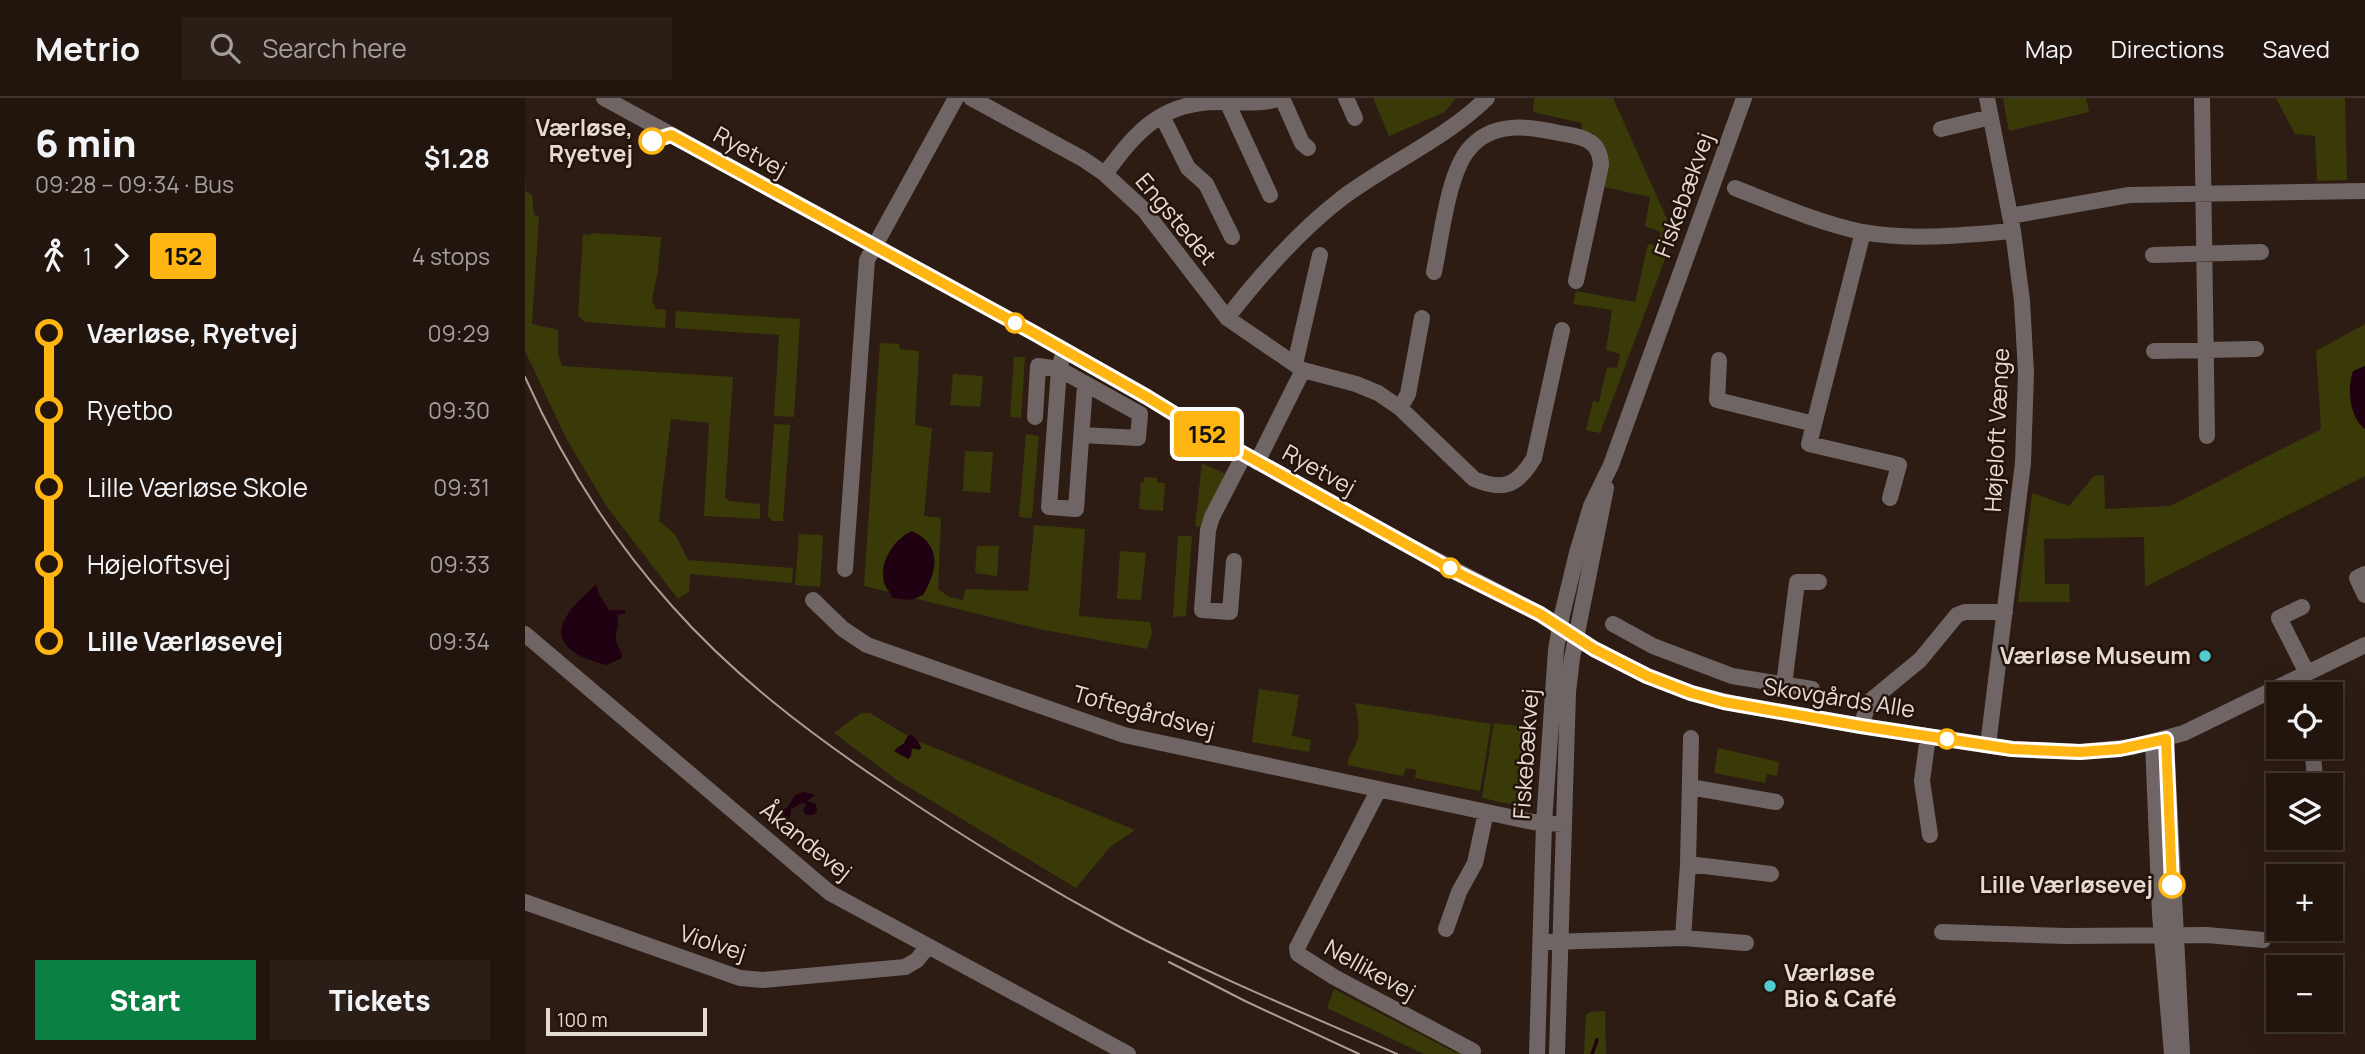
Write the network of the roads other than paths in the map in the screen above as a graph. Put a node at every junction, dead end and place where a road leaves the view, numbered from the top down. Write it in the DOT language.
graph roads {
  1 [pos="604,98"];
  2 [pos="956,98"];
  3 [pos="971,98"];
  4 [pos="1282,98"];
  5 [pos="1346,98"];
  6 [pos="1487,98"];
  7 [pos="1744,98"];
  8 [pos="1987,98"];
  9 [pos="2202,98"];
  10 [pos="1227,102"];
  11 [pos="1472,113"];
  12 [pos="1162,116"];
  13 [pos="1991,117"];
  14 [pos="1355,118"];
  15 [pos="1941,129"];
  16 [pos="1486,135"];
  17 [pos="1308,148"];
  18 [pos="1105,174"];
  19 [pos="1735,188"];
  20 [pos="2365,191"];
  21 [pos="1270,195"];
  22 [pos="2203,195"];
  23 [pos="2012,224"];
  24 [pos="1863,232"];
  25 [pos="1232,237"];
  26 [pos="874,246"];
  27 [pos="2261,252"];
  28 [pos="2205,253"];
  29 [pos="1320,254"];
  30 [pos="2153,255"];
  31 [pos="1434,272"];
  32 [pos="1576,281"];
  33 [pos="1227,317"];
  34 [pos="1422,318"];
  35 [pos="1562,330"];
  36 [pos="2256,349"];
  37 [pos="2206,350"];
  38 [pos="1064,351"];
  39 [pos="2154,351"];
  40 [pos="1719,360"];
  41 [pos="1299,367"];
  42 [pos="1059,369"];
  43 [pos="1085,384"];
  44 [pos="1400,408"];
  45 [pos="1035,417"];
  46 [pos="1814,424"];
  47 [pos="1082,435"];
  48 [pos="2207,436"];
  49 [pos="1251,458"];
  50 [pos="1611,465"];
  51 [pos="1890,498"];
  52 [pos="1234,561"];
  53 [pos="845,569"];
  54 [pos="2365,574"];
  55 [pos="1819,582"];
  56 [pos="2365,595"];
  57 [pos="813,600"];
  58 [pos="2302,607"];
  59 [pos="2005,612"];
  60 [pos="1613,624"];
  61 [pos="1559,627"];
  62 [pos="525,634"];
  63 [pos="1576,639"];
  64 [pos="2365,645"];
  65 [pos="2307,674"];
  66 [pos="1732,676"];
  67 [pos="2298,682"];
  68 [pos="1784,685"];
  69 [pos="1812,690"];
  70 [pos="2266,699"];
  71 [pos="1724,702"];
  72 [pos="1861,726"];
  73 [pos="1928,736"];
  74 [pos="1691,738"];
  75 [pos="2159,741"];
  76 [pos="1988,745"];
  77 [pos="1690,787"];
  78 [pos="1379,789"];
  79 [pos="1776,802"];
  80 [pos="1486,812"];
  81 [pos="1544,823"];
  82 [pos="1564,824"];
  83 [pos="1930,835"];
  84 [pos="1688,864"];
  85 [pos="1771,874"];
  86 [pos="2158,876"];
  87 [pos="525,902"];
  88 [pos="1446,929"];
  89 [pos="1942,932"];
  90 [pos="2176,936"];
  91 [pos="2144,937"];
  92 [pos="1683,938"];
  93 [pos="2263,940"];
  94 [pos="1540,942"];
  95 [pos="1560,942"];
  96 [pos="1746,943"];
  97 [pos="928,946"];
  98 [pos="1473,1051"];
  99 [pos="1128,1054"];
  100 [pos="1537,1054"];
  101 [pos="1557,1054"];
  102 [pos="2172,1054"];
  103 [pos="2182,1054"];
  1 -- 26 [label="street, Ryetvej"];
  2 -- 26 [label="street"];
  3 -- 18 [label="street, Engstedet"];
  4 -- 10 [label="street"];
  4 -- 17 [label="street"];
  5 -- 14 [label="street"];
  6 -- 11 [label="street"];
  7 -- 50 [label="street, Fiskebækvej"];
  8 -- 13 [label="street, Højeloft Vænge"];
  9 -- 22 [label="street"];
  10 -- 12 [label="street"];
  10 -- 21 [label="street"];
  11 -- 16 [label="street"];
  11 -- 33 [label="street"];
  12 -- 18 [label="street"];
  12 -- 25 [label="street"];
  13 -- 15 [label="street"];
  13 -- 23 [label="street, Højeloft Vænge"];
  16 -- 31 [label="street"];
  16 -- 32 [label="street"];
  18 -- 33 [label="street, Engstedet"];
  19 -- 24 [label="street"];
  20 -- 22 [label="street"];
  22 -- 23 [label="street"];
  22 -- 28 [label="street"];
  23 -- 24 [label="street"];
  23 -- 59 [label="street, Højeloft Vænge"];
  24 -- 46 [label="street"];
  26 -- 38 [label="street, Ryetvej"];
  26 -- 53 [label="street"];
  27 -- 28 [label="street"];
  28 -- 30 [label="street"];
  28 -- 37 [label="street"];
  29 -- 41 [label="street"];
  33 -- 41 [label="street, Engstedet"];
  34 -- 44 [label="street"];
  35 -- 44 [label="street, Engstedet"];
  36 -- 37 [label="street"];
  37 -- 39 [label="street"];
  37 -- 48 [label="street"];
  38 -- 42 [label="street"];
  38 -- 49 [label="street, Ryetvej"];
  40 -- 46 [label="street"];
  41 -- 44 [label="street, Engstedet"];
  41 -- 49 [label="street"];
  42 -- 43 [label="street"];
  42 -- 45 [label="street"];
  42 -- 47 [label="street"];
  43 -- 47 [label="street"];
  43 -- 47 [label="street"];
  46 -- 51 [label="street"];
  49 -- 52 [label="street"];
  49 -- 61 [label="street, Ryetvej"];
  50 -- 61 [label="street, Fiskebækvej"];
  50 -- 63 [label="street, Fiskebækvej"];
  54 -- 56 [label="street"];
  55 -- 68 [label="street, Skovgårds Alle"];
  57 -- 78 [label="street, Toftegårdsvej"];
  58 -- 65 [label="street"];
  59 -- 72 [label="street"];
  59 -- 76 [label="street, Højeloft Vænge"];
  60 -- 66 [label="street, Skovgårds Alle"];
  61 -- 63 [label="street, Skovgårds Alle"];
  61 -- 81 [label="street, Fiskebækvej"];
  62 -- 97 [label="street, Åkandevej"];
  63 -- 71 [label="street, Skovgårds Alle"];
  63 -- 82 [label="street, Fiskebækvej"];
  64 -- 65 [label="street, Skovgårds Alle"];
  65 -- 67 [label="street, Skovgårds Alle"];
  66 -- 68 [label="street, Skovgårds Alle"];
  66 -- 71 [label="street, Skovgårds Alle"];
  68 -- 69 [label="street, Skovgårds Alle"];
  70 -- 75 [label="street, Skovgårds Alle"];
  71 -- 72 [label="street, Skovgårds Alle"];
  72 -- 73 [label="street, Skovgårds Alle"];
  73 -- 76 [label="street, Skovgårds Alle"];
  73 -- 83 [label="street"];
  74 -- 77 [label="street"];
  75 -- 76 [label="street, Skovgårds Alle"];
  75 -- 86 [label="street"];
  75 -- 90 [label="street"];
  77 -- 79 [label="street"];
  77 -- 84 [label="street"];
  78 -- 80 [label="street, Toftegårdsvej"];
  78 -- 98 [label="street, Nellikevej"];
  80 -- 81 [label="street, Toftegårdsvej"];
  80 -- 88 [label="street"];
  81 -- 82 [label="street, Toftegårdsvej"];
  81 -- 94 [label="street, Fiskebækvej"];
  82 -- 95 [label="street, Fiskebækvej"];
  84 -- 85 [label="street"];
  84 -- 92 [label="street"];
  86 -- 90 [label="street"];
  86 -- 91 [label="street"];
  87 -- 97 [label="street, Violvej"];
  89 -- 91 [label="street"];
  90 -- 91 [label="street"];
  90 -- 93 [label="street"];
  90 -- 102 [label="street"];
  90 -- 103 [label="street"];
  92 -- 95 [label="street"];
  92 -- 96 [label="street"];
  94 -- 95 [label="street"];
  94 -- 100 [label="street, Fiskebækvej"];
  95 -- 101 [label="street, Fiskebækvej"];
  97 -- 99 [label="street, Åkandevej"];
}
